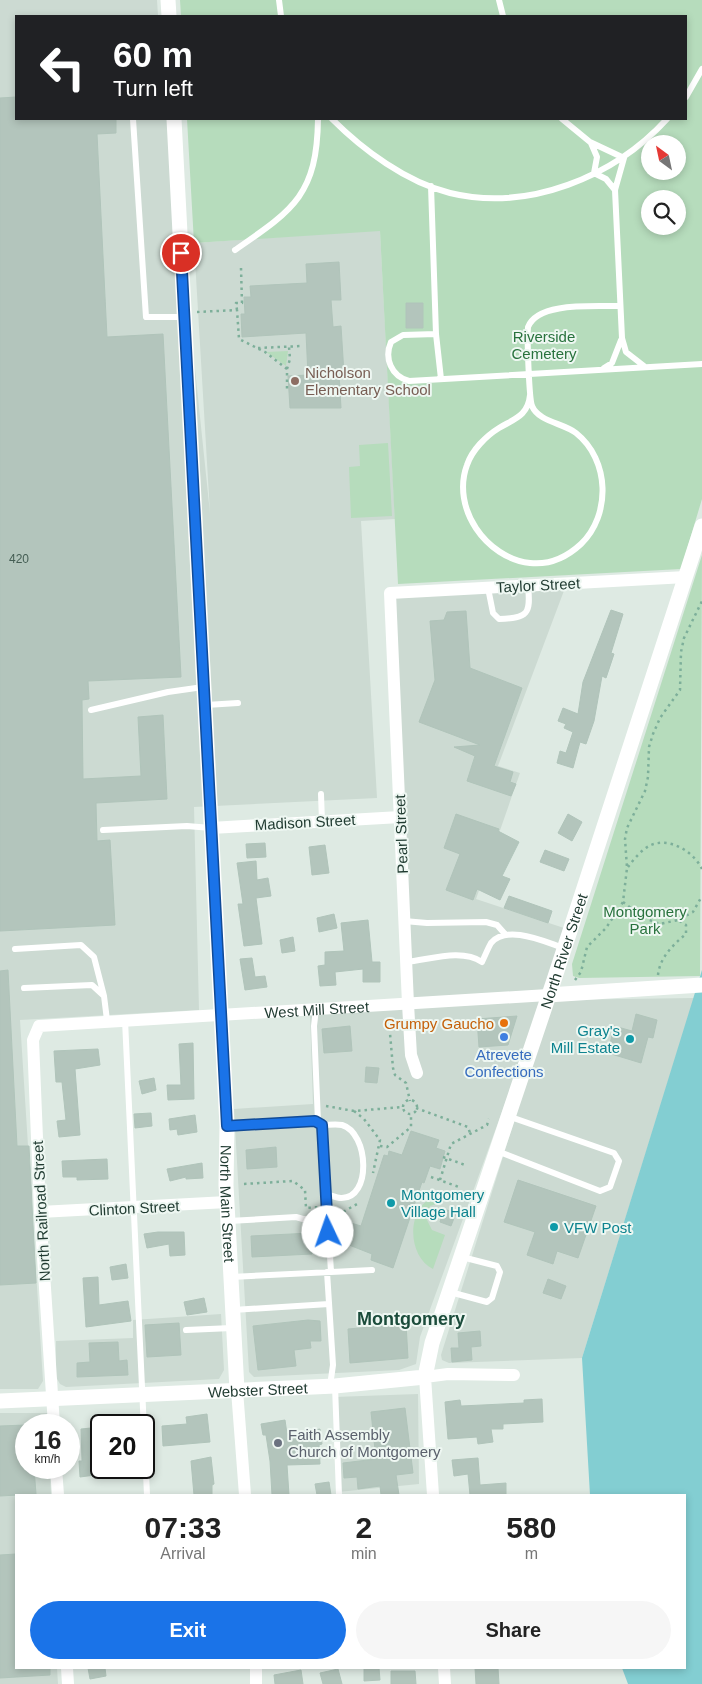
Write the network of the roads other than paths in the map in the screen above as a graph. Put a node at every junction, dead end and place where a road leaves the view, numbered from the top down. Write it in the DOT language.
graph roads {
  1 [pos="168,0"];
  2 [pos="279,0"];
  3 [pos="499,0"];
  4 [pos="169,15"];
  5 [pos="281,15"];
  6 [pos="502,15"];
  7 [pos="702,70"];
  8 [pos="687,95"];
  9 [pos="133,120"];
  10 [pos="174,120"];
  11 [pos="318,120"];
  12 [pos="333,120"];
  13 [pos="563,120"];
  14 [pos="665,120"];
  15 [pos="590,142"];
  16 [pos="624,158"];
  17 [pos="594,173"];
  18 [pos="431,186"];
  19 [pos="615,190"];
  20 [pos="235,250"];
  21 [pos="620,306"];
  22 [pos="190,314"];
  23 [pos="436,334"];
  24 [pos="622,338"];
  25 [pos="702,364"];
  26 [pos="644,366"];
  27 [pos="603,369"];
  28 [pos="530,374"];
  29 [pos="441,379"];
  30 [pos="530,395"];
  31 [pos="702,526"];
  32 [pos="686,578"];
  33 [pos="528,586"];
  34 [pos="488,588"];
  35 [pos="390,593"];
  36 [pos="203,687"];
  37 [pos="238,703"];
  38 [pos="204,705"];
  39 [pos="91,710"];
  40 [pos="321,794"];
  41 [pos="400,817"];
  42 [pos="322,822"];
  43 [pos="211,828"];
  44 [pos="103,830"];
  45 [pos="404,921"];
  46 [pos="506,934"];
  47 [pos="564,948"];
  48 [pos="15,949"];
  49 [pos="406,962"];
  50 [pos="702,985"];
  51 [pos="24,988"];
  52 [pos="548,995"];
  53 [pos="104,996"];
  54 [pos="408,1004"];
  55 [pos="316,1009"];
  56 [pos="221,1014"];
  57 [pos="125,1019"];
  58 [pos="107,1020"];
  59 [pos="39,1026"];
  60 [pos="417,1073"];
  61 [pos="508,1116"];
  62 [pos="320,1124"];
  63 [pos="227,1126"];
  64 [pos="497,1151"];
  65 [pos="326,1194"];
  66 [pos="228,1202"];
  67 [pos="135,1208"];
  68 [pos="40,1212"];
  69 [pos="328,1218"];
  70 [pos="228,1222"];
  71 [pos="462,1257"];
  72 [pos="372,1270"];
  73 [pos="329,1272"];
  74 [pos="231,1277"];
  75 [pos="450,1292"];
  76 [pos="329,1304"];
  77 [pos="233,1310"];
  78 [pos="234,1327"];
  79 [pos="186,1330"];
  80 [pos="514,1375"];
  81 [pos="425,1377"];
  82 [pos="332,1386"];
  83 [pos="237,1390"];
  84 [pos="144,1394"];
  85 [pos="52,1398"];
  86 [pos="0,1401"];
  87 [pos="53,1414"];
  88 [pos="57,1479"];
  89 [pos="58,1494"];
  90 [pos="147,1494"];
  91 [pos="244,1494"];
  92 [pos="339,1494"];
  93 [pos="432,1494"];
  94 [pos="67,1669"];
  95 [pos="256,1669"];
  96 [pos="444,1669"];
  97 [pos="68,1684"];
  98 [pos="256,1684"];
  99 [pos="445,1684"];
  1 -- 4 [label="street"];
  2 -- 5 [label="lane"];
  3 -- 6 [label="lane"];
  7 -- 8 [label="lane"];
  9 -- 22 [label="lane"];
  10 -- 22 [label="street, North Main Street"];
  11 -- 20 [label="lane"];
  12 -- 18 [label="lane"];
  13 -- 15 [label="lane"];
  14 -- 16 [label="lane"];
  15 -- 16 [label="lane"];
  15 -- 17 [label="lane"];
  16 -- 17 [label="lane"];
  16 -- 19 [label="lane"];
  17 -- 18 [label="lane"];
  17 -- 19 [label="lane"];
  18 -- 23 [label="lane"];
  19 -- 21 [label="lane"];
  21 -- 24 [label="lane"];
  21 -- 28 [label="lane"];
  22 -- 36 [label="street, North Main Street"];
  23 -- 29 [label="lane"];
  23 -- 29 [label="lane"];
  24 -- 26 [label="lane"];
  24 -- 27 [label="lane"];
  25 -- 26 [label="lane"];
  26 -- 27 [label="lane"];
  27 -- 28 [label="lane"];
  28 -- 29 [label="lane"];
  28 -- 30 [label="lane"];
  30 -- 30 [label="lane"];
  31 -- 32 [label="street, North River Street"];
  32 -- 33 [label="street, Taylor Street"];
  32 -- 47 [label="street, North River Street"];
  33 -- 34 [label="street, Taylor Street"];
  33 -- 34 [label="lane"];
  34 -- 35 [label="street, Taylor Street"];
  35 -- 41 [label="street, Pearl Street"];
  36 -- 38 [label="street, North Main Street"];
  36 -- 39 [label="lane"];
  37 -- 38 [label="lane"];
  38 -- 43 [label="street, North Main Street"];
  40 -- 42 [label="lane"];
  41 -- 42 [label="street, Madison Street"];
  41 -- 45 [label="street, Pearl Street"];
  42 -- 43 [label="street, Madison Street"];
  43 -- 44 [label="lane"];
  43 -- 56 [label="street, North Main Street"];
  45 -- 46 [label="lane"];
  45 -- 49 [label="street, Pearl Street"];
  46 -- 47 [label="lane"];
  46 -- 49 [label="lane"];
  47 -- 52 [label="street, North River Street"];
  48 -- 53 [label="lane"];
  49 -- 54 [label="street, Pearl Street"];
  50 -- 52 [label="street, West Mill Street"];
  51 -- 53 [label="lane"];
  52 -- 54 [label="street, West Mill Street"];
  52 -- 61 [label="street, North River Street"];
  53 -- 58 [label="lane"];
  54 -- 55 [label="street, West Mill Street"];
  54 -- 60 [label="street, Pearl Street"];
  55 -- 56 [label="street, West Mill Street"];
  55 -- 62 [label="lane"];
  56 -- 57 [label="street, West Mill Street"];
  56 -- 63 [label="street, North Main Street"];
  57 -- 58 [label="street, West Mill Street"];
  57 -- 67 [label="lane"];
  58 -- 59 [label="street, West Mill Street"];
  59 -- 68 [label="street, North Railroad Street"];
  61 -- 64 [label="street, North River Street"];
  61 -- 64 [label="lane"];
  62 -- 63 [label="lane"];
  62 -- 65 [label="lane"];
  62 -- 65 [label="lane"];
  63 -- 66 [label="street, North Main Street"];
  64 -- 71 [label="street, North River Street"];
  65 -- 69 [label="lane"];
  66 -- 67 [label="street, Clinton Street"];
  66 -- 70 [label="street, North Main Street"];
  67 -- 68 [label="street, Clinton Street"];
  67 -- 84 [label="lane"];
  68 -- 85 [label="street, North Railroad Street"];
  69 -- 70 [label="lane"];
  69 -- 73 [label="lane"];
  70 -- 74 [label="street, North Main Street"];
  71 -- 75 [label="street, North River Street"];
  71 -- 75 [label="lane"];
  72 -- 73 [label="lane"];
  73 -- 74 [label="lane"];
  73 -- 76 [label="lane"];
  74 -- 77 [label="street, North Main Street"];
  75 -- 81 [label="street, North River Street"];
  76 -- 77 [label="lane"];
  76 -- 82 [label="lane"];
  77 -- 78 [label="street, North Main Street"];
  78 -- 79 [label="lane"];
  78 -- 83 [label="street, North Main Street"];
  80 -- 81 [label="street, Webster Street"];
  81 -- 82 [label="street, Webster Street"];
  81 -- 93 [label="street"];
  82 -- 83 [label="street, Webster Street"];
  82 -- 92 [label="lane"];
  83 -- 84 [label="street, Webster Street"];
  83 -- 91 [label="street"];
  84 -- 85 [label="street, Webster Street"];
  84 -- 90 [label="lane"];
  85 -- 86 [label="street, Webster Street"];
  85 -- 87 [label="street, North Railroad Street"];
  88 -- 89 [label="street"];
  94 -- 97 [label="street"];
  95 -- 98 [label="street"];
  96 -- 99 [label="street"];
}
